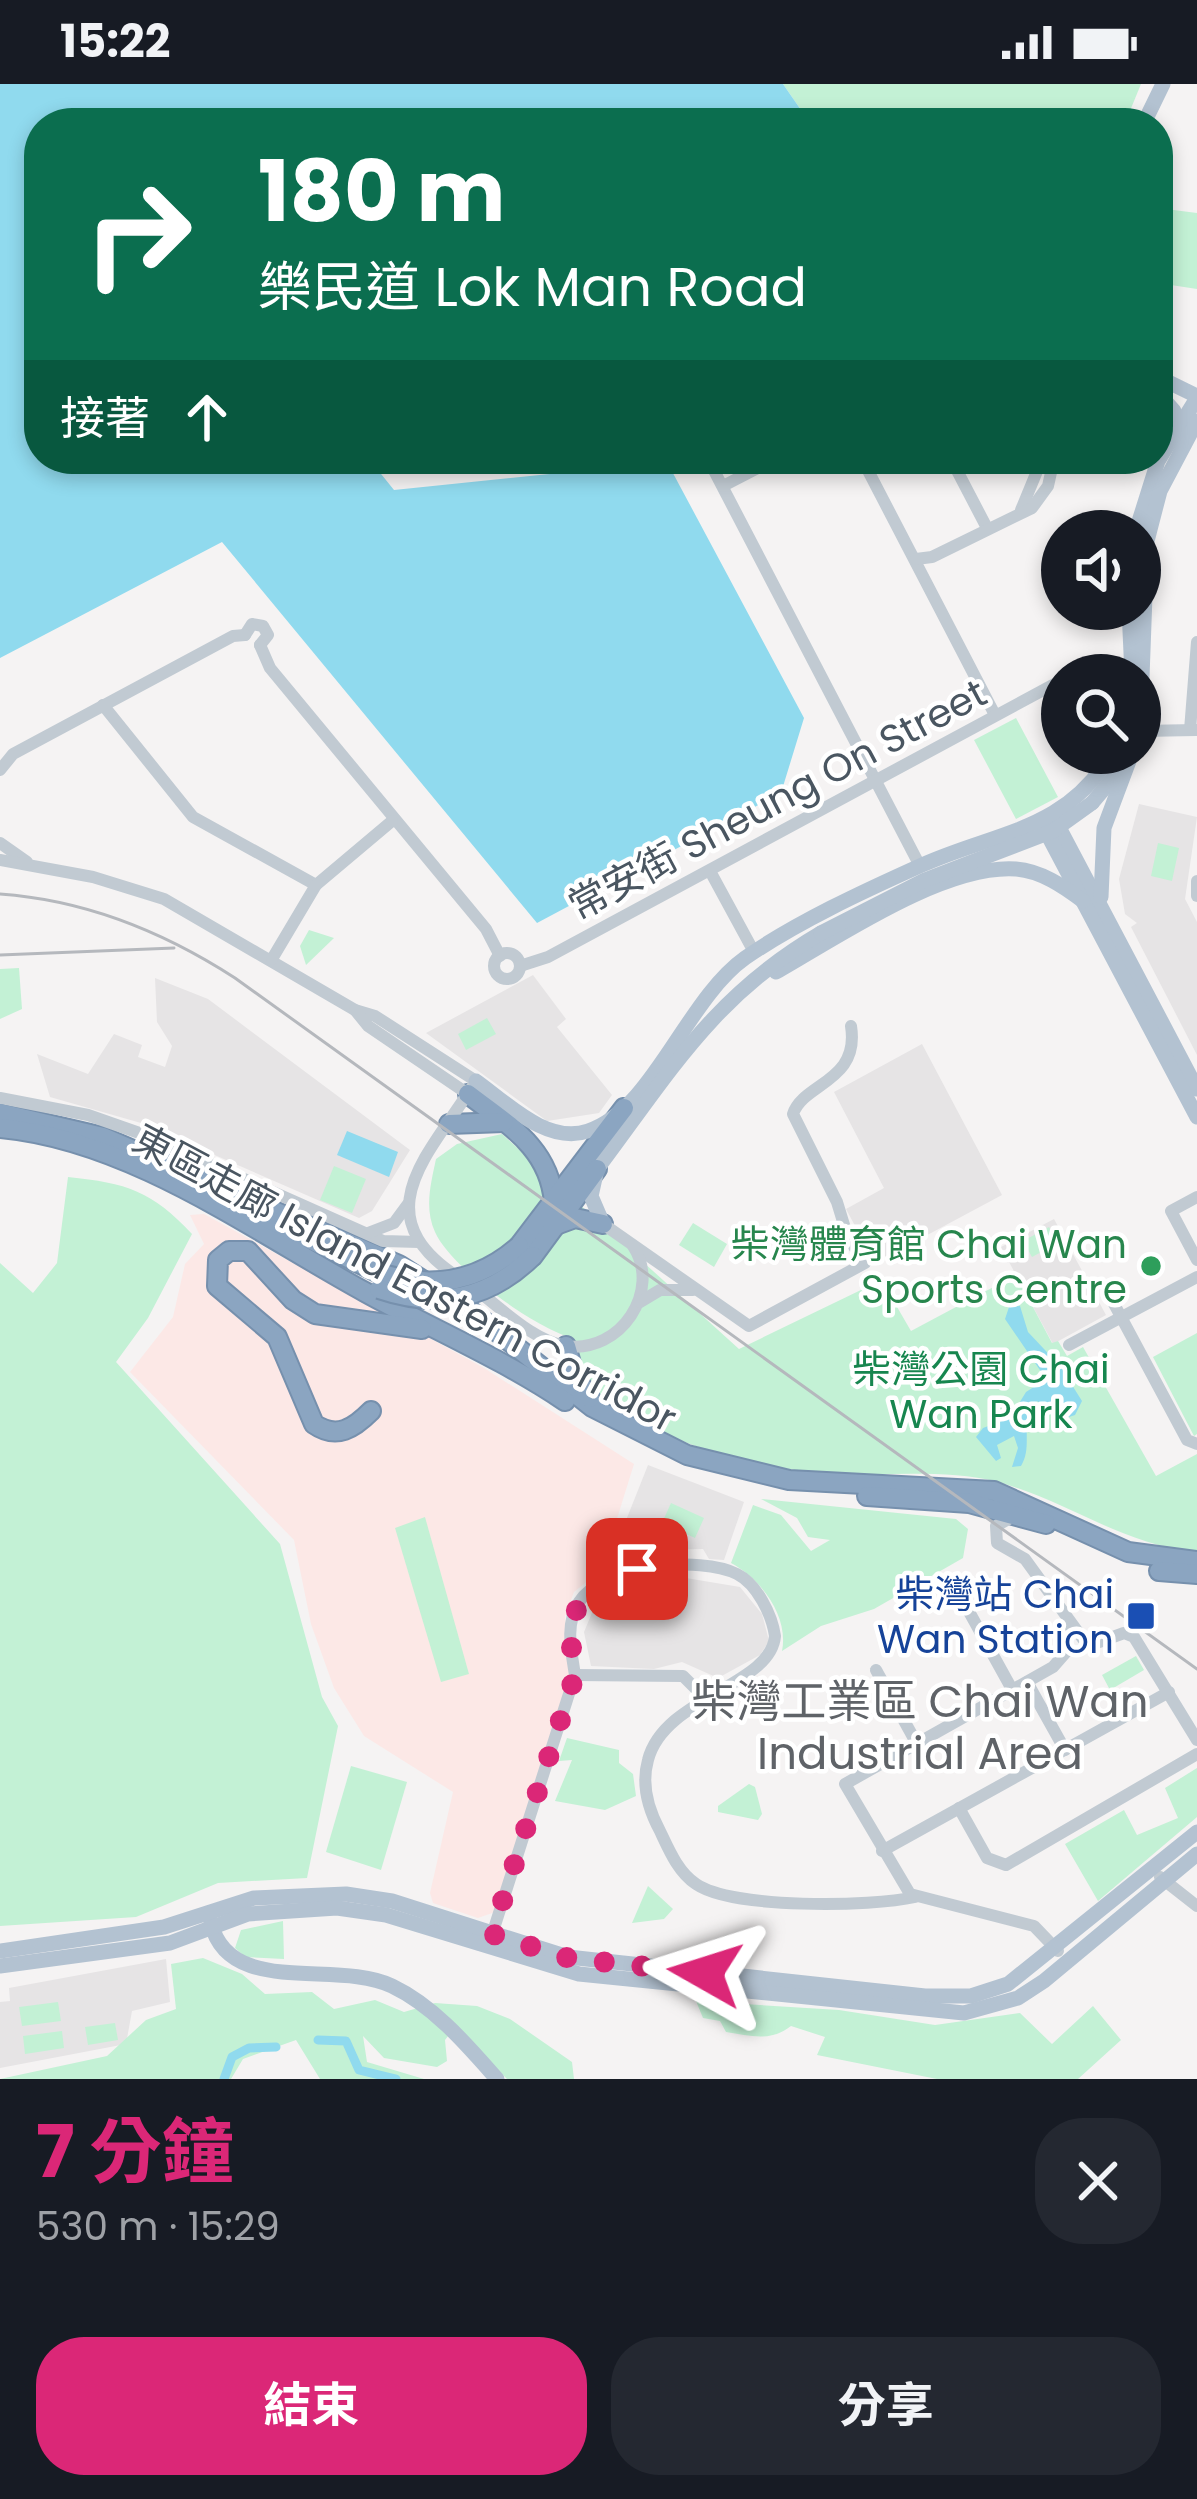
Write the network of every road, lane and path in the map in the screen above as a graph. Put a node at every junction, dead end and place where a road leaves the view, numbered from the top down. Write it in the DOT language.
graph roads {
  1 [pos="1196,406"];
  2 [pos="1173,433"];
  3 [pos="1173,460"];
  4 [pos="716,474"];
  5 [pos="746,474"];
  6 [pos="870,474"];
  7 [pos="959,474"];
  8 [pos="1036,474"];
  9 [pos="1050,474"];
  10 [pos="1152,474"];
  11 [pos="1167,474"];
  12 [pos="723,486"];
  13 [pos="1021,510"];
  14 [pos="1142,510"];
  15 [pos="988,528"];
  16 [pos="919,566"];
  17 [pos="1197,642"];
  18 [pos="1137,654"];
  19 [pos="1041,691"];
  20 [pos="103,705"];
  21 [pos="994,715"];
  22 [pos="1194,730"];
  23 [pos="1161,731"];
  24 [pos="0,770"];
  25 [pos="1098,774"];
  26 [pos="1115,774"];
  27 [pos="1124,774"];
  28 [pos="877,782"];
  29 [pos="1047,819"];
  30 [pos="392,821"];
  31 [pos="1004,834"];
  32 [pos="0,843"];
  33 [pos="0,860"];
  34 [pos="33,866"];
  35 [pos="920,866"];
  36 [pos="1012,868"];
  37 [pos="710,871"];
  38 [pos="1197,881"];
  39 [pos="316,885"];
  40 [pos="1197,896"];
  41 [pos="1083,901"];
  42 [pos="1103,912"];
  43 [pos="754,952"];
  44 [pos="500,956"];
  45 [pos="272,959"];
  46 [pos="520,966"];
  47 [pos="734,992"];
  48 [pos="851,1026"];
  49 [pos="472,1088"];
  50 [pos="1197,1089"];
  51 [pos="0,1098"];
  52 [pos="624,1108"];
  53 [pos="0,1113"];
  54 [pos="1197,1118"];
  55 [pos="504,1122"];
  56 [pos="448,1124"];
  57 [pos="0,1128"];
  58 [pos="158,1160"];
  59 [pos="597,1169"];
  60 [pos="1197,1197"];
  61 [pos="554,1202"];
  62 [pos="408,1204"];
  63 [pos="603,1224"];
  64 [pos="556,1226"];
  65 [pos="367,1234"];
  66 [pos="416,1236"];
  67 [pos="279,1243"];
  68 [pos="632,1246"];
  69 [pos="526,1251"];
  70 [pos="852,1255"];
  71 [pos="1197,1260"];
  72 [pos="1197,1277"];
  73 [pos="830,1280"];
  74 [pos="378,1281"];
  75 [pos="1105,1287"];
  76 [pos="699,1291"];
  77 [pos="639,1303"];
  78 [pos="1121,1317"];
  79 [pos="1070,1345"];
  80 [pos="566,1346"];
  81 [pos="490,1355"];
  82 [pos="371,1411"];
  83 [pos="616,1421"];
  84 [pos="1197,1444"];
  85 [pos="1037,1520"];
  86 [pos="1197,1561"];
  87 [pos="1197,1574"];
  88 [pos="967,1608"];
  89 [pos="1068,1622"];
  90 [pos="876,1670"];
  91 [pos="575,1675"];
  92 [pos="1028,1682"];
  93 [pos="1013,1690"];
  94 [pos="1169,1692"];
  95 [pos="705,1698"];
  96 [pos="1197,1740"];
  97 [pos="917,1744"];
  98 [pos="1064,1750"];
  99 [pos="1197,1754"];
  100 [pos="959,1808"];
  101 [pos="1197,1832"];
  102 [pos="882,1851"];
  103 [pos="1197,1854"];
  104 [pos="1159,1876"];
  105 [pos="915,1897"];
  106 [pos="1197,1906"];
  107 [pos="210,1920"];
  108 [pos="490,1941"];
  109 [pos="1056,1949"];
  110 [pos="0,1951"];
  111 [pos="1068,1963"];
  112 [pos="0,1966"];
  113 [pos="497,2079"];
  1 -- 2 [label="main road"];
  1 -- 3 [label="main road"];
  4 -- 12 [label="street"];
  5 -- 12 [label="street"];
  6 -- 16 [label="street"];
  7 -- 15 [label="street"];
  8 -- 13 [label="street"];
  9 -- 13 [label="street"];
  10 -- 14 [label="main road"];
  11 -- 18 [label="main road"];
  12 -- 28 [label="street"];
  13 -- 15 [label="street"];
  15 -- 16 [label="street"];
  16 -- 21 [label="street"];
  17 -- 22 [label="street"];
  19 -- 21 [label="street, 常安街 Sheung On Street"];
  20 -- 24 [label="street"];
  20 -- 30 [label="street"];
  20 -- 39 [label="street"];
  21 -- 28 [label="street, 常安街 Sheung On Street"];
  22 -- 23 [label="street"];
  25 -- 29 [label="main road"];
  26 -- 47 [label="main road, bridge"];
  27 -- 42 [label="main road"];
  28 -- 35 [label="street"];
  28 -- 37 [label="street, 常安街 Sheung On Street"];
  29 -- 31 [label="main road"];
  29 -- 41 [label="main road"];
  29 -- 42 [label="main road"];
  30 -- 39 [label="street"];
  30 -- 44 [label="street"];
  31 -- 35 [label="main road"];
  31 -- 36 [label="main road"];
  32 -- 34 [label="street"];
  33 -- 34 [label="street"];
  34 -- 45 [label="street"];
  35 -- 43 [label="main road"];
  36 -- 41 [label="main road"];
  36 -- 47 [label="main road"];
  37 -- 43 [label="street"];
  37 -- 46 [label="street, 常安街 Sheung On Street"];
  38 -- 40 [label="street"];
  39 -- 45 [label="street"];
  41 -- 54 [label="main road"];
  42 -- 50 [label="main road"];
  43 -- 52 [label="main road"];
  44 -- 46 [label="street"];
  44 -- 46 [label="street"];
  45 -- 49 [label="street"];
  47 -- 59 [label="main road"];
  48 -- 70 [label="street"];
  49 -- 52 [label="main road"];
  49 -- 55 [label="highway"];
  49 -- 56 [label="street"];
  51 -- 65 [label="street"];
  52 -- 61 [label="highway"];
  53 -- 58 [label="highway, 東區走廊 Island Eastern Corridor"];
  55 -- 56 [label="highway"];
  55 -- 61 [label="highway"];
  56 -- 62 [label="street"];
  57 -- 67 [label="highway, 東區走廊 Island Eastern Corridor"];
  58 -- 74 [label="highway"];
  58 -- 83 [label="highway, 東區走廊 Island Eastern Corridor"];
  59 -- 63 [label="main road"];
  59 -- 64 [label="highway"];
  60 -- 71 [label="street"];
  61 -- 69 [label="highway"];
  62 -- 65 [label="street"];
  62 -- 66 [label="street"];
  63 -- 64 [label="highway"];
  63 -- 68 [label="street"];
  64 -- 69 [label="highway"];
  65 -- 66 [label="street"];
  66 -- 80 [label="street"];
  67 -- 74 [label="highway"];
  67 -- 81 [label="highway, 東區走廊 Island Eastern Corridor"];
  68 -- 76 [label="street"];
  68 -- 77 [label="street"];
  69 -- 74 [label="highway, bridge"];
  70 -- 73 [label="street"];
  70 -- 73 [label="street"];
  72 -- 78 [label="street"];
  73 -- 76 [label="street"];
  75 -- 78 [label="street"];
  76 -- 77 [label="street"];
  77 -- 80 [label="street"];
  78 -- 79 [label="street"];
  78 -- 84 [label="street"];
  80 -- 83 [label="highway"];
  81 -- 82 [label="highway"];
  81 -- 85 [label="highway, 東區走廊 Island Eastern Corridor"];
  83 -- 86 [label="highway, 東區走廊 Island Eastern Corridor"];
  85 -- 87 [label="highway, 東區走廊 Island Eastern Corridor"];
  85 -- 89 [label="street"];
  88 -- 93 [label="street"];
  89 -- 92 [label="street"];
  89 -- 94 [label="street"];
  90 -- 97 [label="street"];
  91 -- 95 [label="street"];
  91 -- 95 [label="street"];
  91 -- 108 [label="street"];
  92 -- 93 [label="street"];
  92 -- 98 [label="street"];
  93 -- 97 [label="street"];
  94 -- 96 [label="street"];
  94 -- 98 [label="street"];
  95 -- 105 [label="street"];
  97 -- 102 [label="street"];
  98 -- 100 [label="street"];
  99 -- 100 [label="street"];
  100 -- 102 [label="street"];
  101 -- 104 [label="main road"];
  102 -- 105 [label="street"];
  103 -- 104 [label="main road"];
  104 -- 106 [label="street"];
  104 -- 109 [label="main road"];
  104 -- 111 [label="main road"];
  105 -- 109 [label="street"];
  107 -- 108 [label="main road"];
  107 -- 110 [label="main road"];
  107 -- 112 [label="main road"];
  107 -- 113 [label="main road"];
  108 -- 109 [label="main road"];
  108 -- 111 [label="main road"];
  109 -- 111 [label="street"];
}
